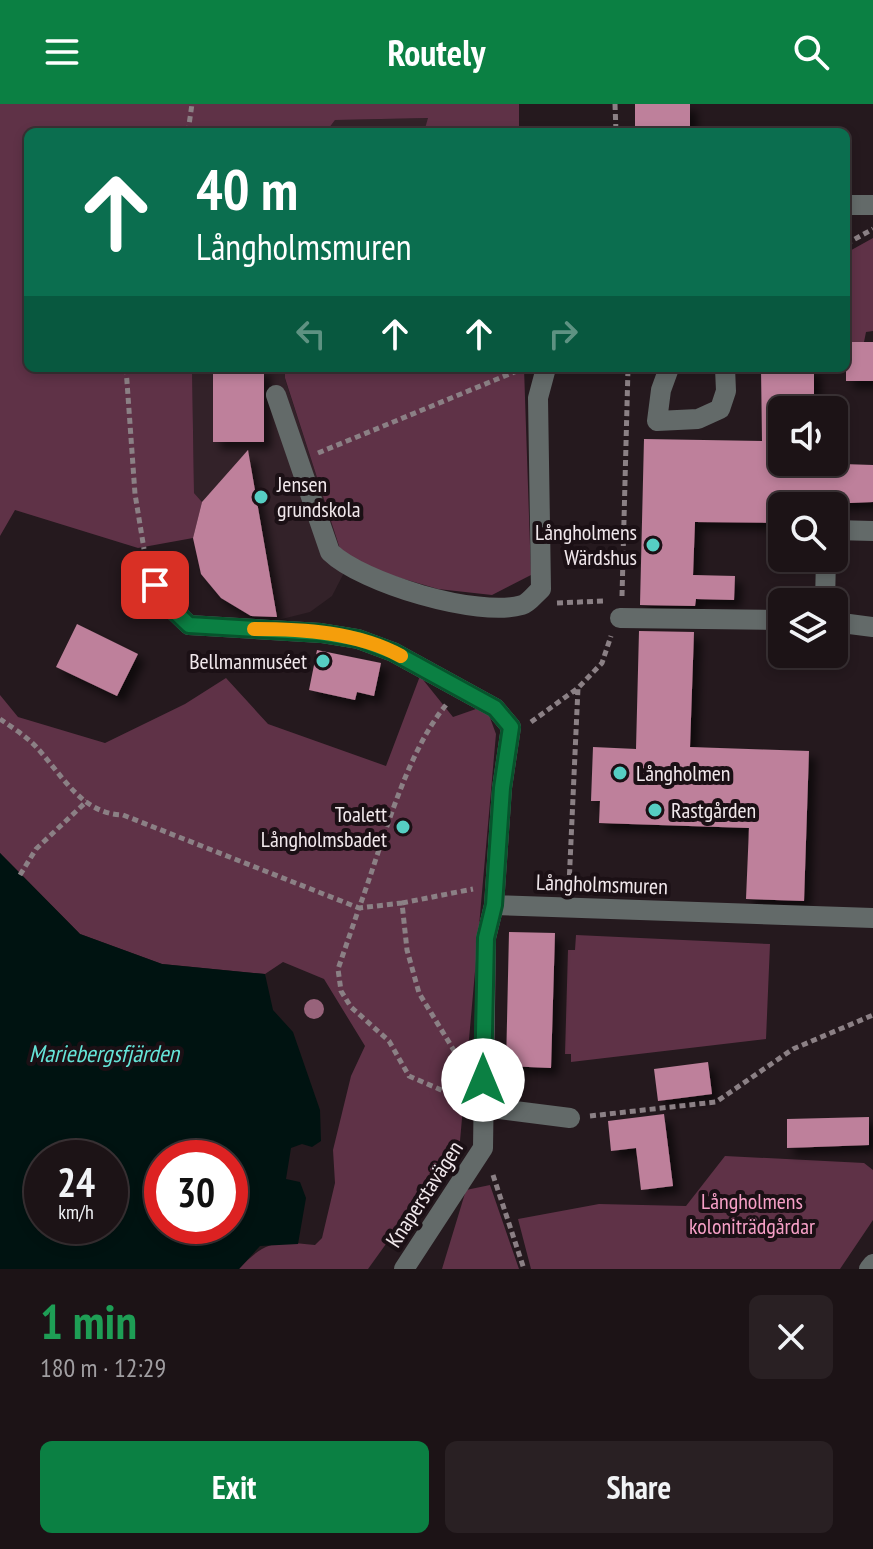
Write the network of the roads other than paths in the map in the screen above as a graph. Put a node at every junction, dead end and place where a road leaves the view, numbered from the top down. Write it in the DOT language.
graph roads {
  1 [pos="850,205"];
  2 [pos="873,205"];
  3 [pos="545,372"];
  4 [pos="668,372"];
  5 [pos="725,372"];
  6 [pos="276,395"];
  7 [pos="848,530"];
  8 [pos="873,531"];
  9 [pos="148,570"];
  10 [pos="621,609"];
  11 [pos="768,619"];
  12 [pos="848,624"];
  13 [pos="873,627"];
  14 [pos="494,905"];
  15 [pos="873,918"];
  16 [pos="484,1107"];
  17 [pos="570,1118"];
  18 [pos="873,1264"];
  19 [pos="404,1269"];
  20 [pos="869,1269"];
  1 -- 2 [label="street"];
  3 -- 6 [label="street"];
  4 -- 5 [label="street"];
  7 -- 8 [label="street"];
  9 -- 14 [label="street"];
  10 -- 11 [label="street"];
  12 -- 13 [label="street"];
  14 -- 15 [label="street, Långholmsmuren"];
  14 -- 16 [label="street, Knaperstavägen"];
  16 -- 17 [label="street"];
  16 -- 19 [label="street, Knaperstavägen"];
  18 -- 20 [label="street"];
}
